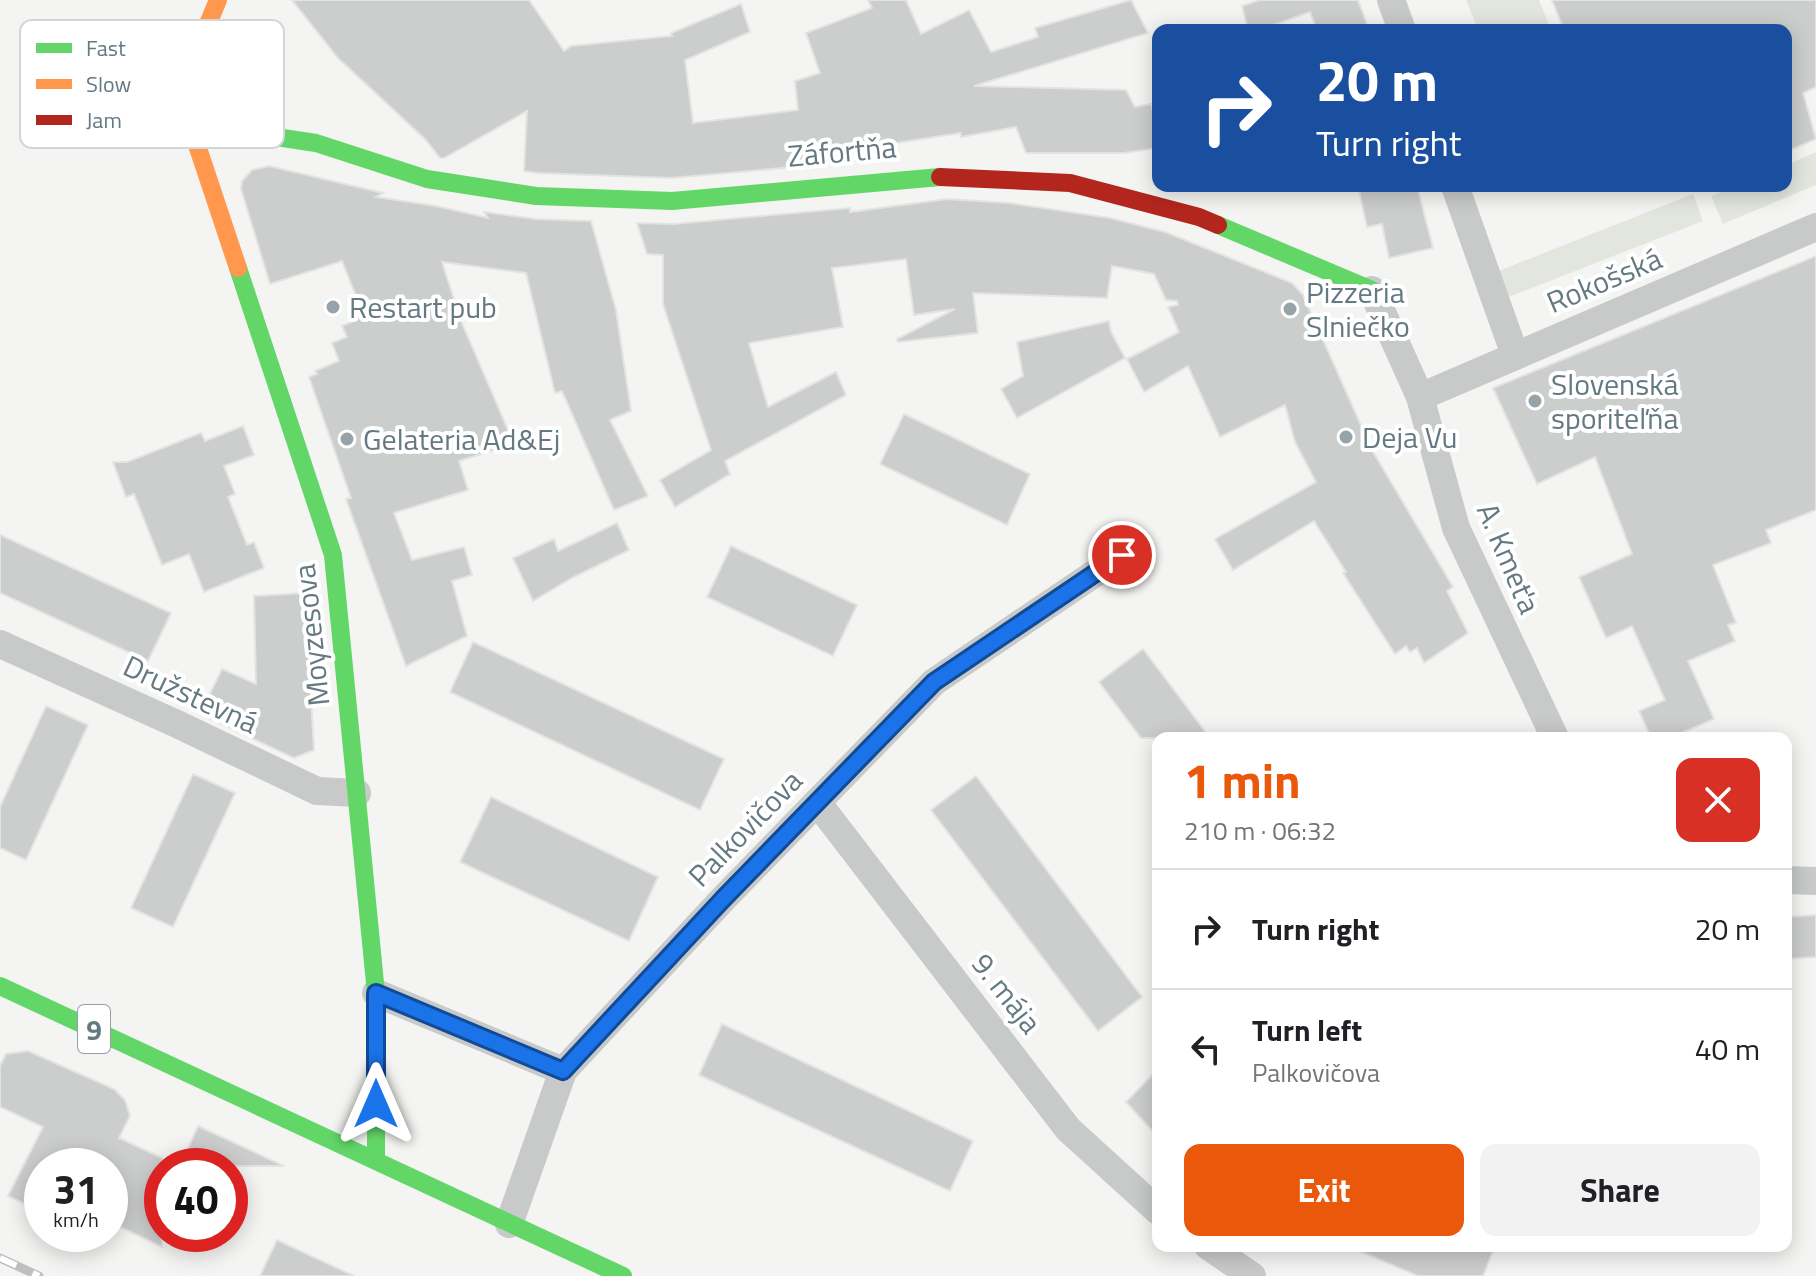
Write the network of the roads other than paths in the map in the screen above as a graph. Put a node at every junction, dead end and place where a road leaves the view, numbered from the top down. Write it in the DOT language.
graph roads {
  1 [pos="218,0"];
  2 [pos="1391,0"];
  3 [pos="210,20"];
  4 [pos="1400,24"];
  5 [pos="284,138"];
  6 [pos="199,148"];
  7 [pos="1457,192"];
  8 [pos="1816,227"];
  9 [pos="1372,290"];
  10 [pos="1515,355"];
  11 [pos="1420,397"];
  12 [pos="1122,555"];
  13 [pos="0,644"];
  14 [pos="1552,732"];
  15 [pos="357,793"];
  16 [pos="817,802"];
  17 [pos="1792,880"];
  18 [pos="1816,881"];
  19 [pos="0,986"];
  20 [pos="376,993"];
  21 [pos="563,1071"];
  22 [pos="376,1160"];
  23 [pos="1152,1206"];
  24 [pos="509,1224"];
  25 [pos="1217,1252"];
  26 [pos="623,1276"];
  27 [pos="1252,1276"];
  1 -- 3 [label="street"];
  2 -- 4 [label="street"];
  5 -- 9 [label="street, Záfortňa"];
  6 -- 15 [label="street, Moyzesova"];
  7 -- 10 [label="street"];
  8 -- 10 [label="street, Rokošská"];
  9 -- 11 [label="street, Záfortňa"];
  10 -- 11 [label="street, Rokošská"];
  11 -- 14 [label="street, A. Kmeťa"];
  12 -- 16 [label="street, Palkovičova"];
  13 -- 15 [label="street, Družstevná"];
  15 -- 20 [label="street, Moyzesova"];
  16 -- 21 [label="street, Palkovičova"];
  16 -- 23 [label="street, 9. mája"];
  17 -- 18 [label="street"];
  19 -- 22 [label="street, 9"];
  20 -- 21 [label="street"];
  20 -- 22 [label="street, Moyzesova"];
  21 -- 24 [label="street, Palkovičova"];
  22 -- 24 [label="street, 9"];
  24 -- 26 [label="street, 9"];
  25 -- 27 [label="street"];
}
